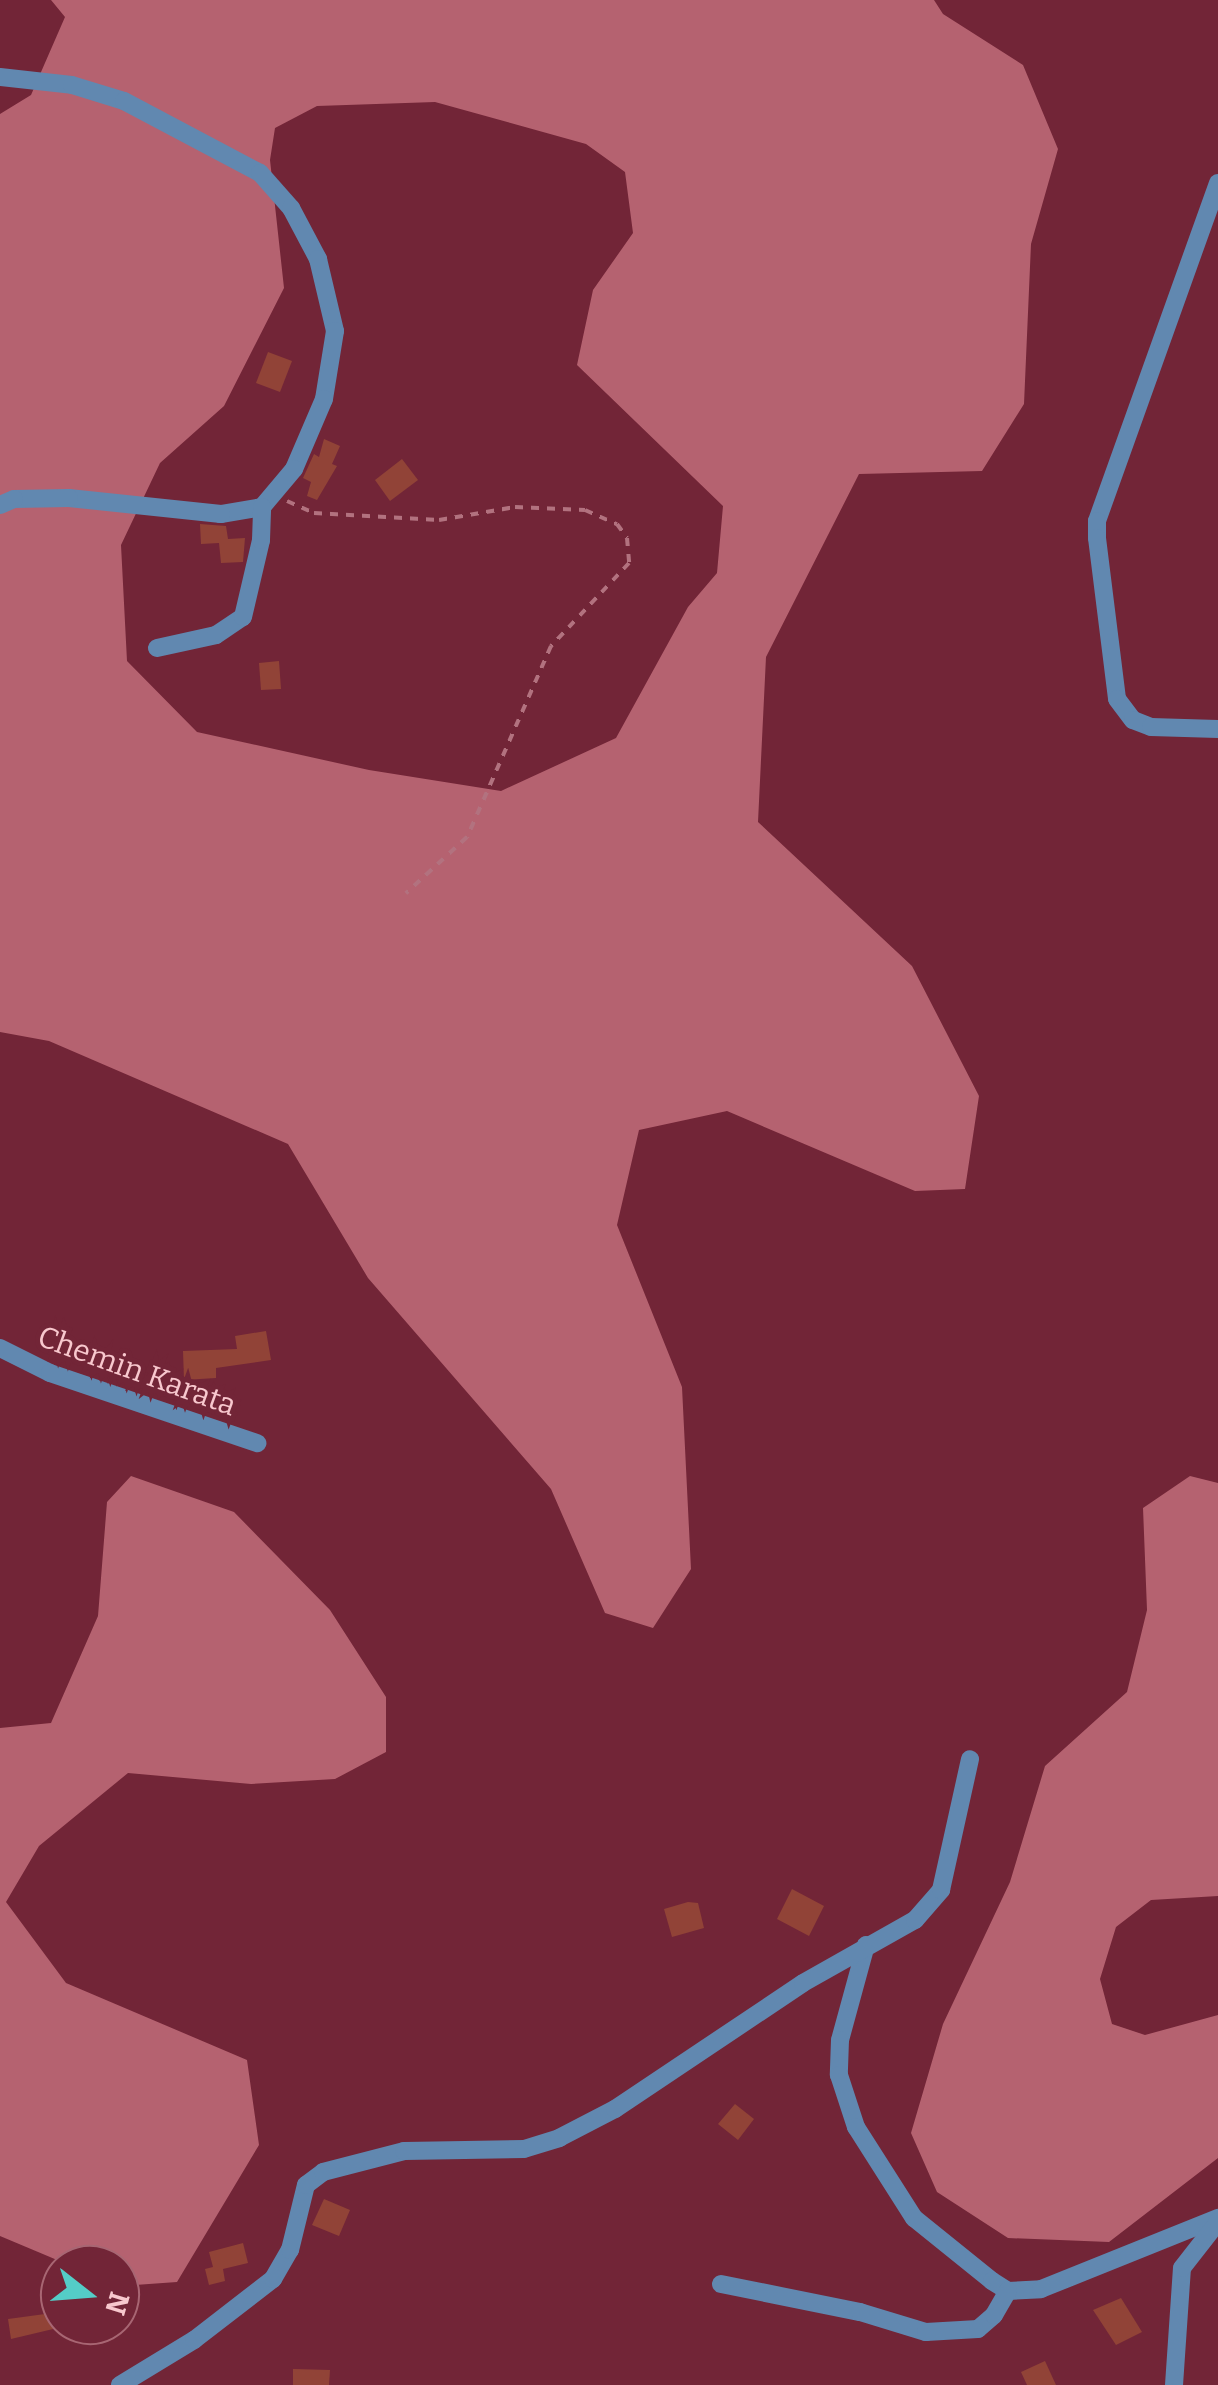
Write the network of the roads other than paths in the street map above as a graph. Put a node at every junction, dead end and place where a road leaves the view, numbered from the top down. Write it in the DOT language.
graph roads {
  1 [pos="0,77"];
  2 [pos="1218,183"];
  3 [pos="268,501"];
  4 [pos="0,505"];
  5 [pos="157,648"];
  6 [pos="1218,729"];
  7 [pos="0,1348"];
  8 [pos="257,1443"];
  9 [pos="970,1759"];
  10 [pos="866,1945"];
  11 [pos="1218,2220"];
  12 [pos="721,2284"];
  13 [pos="1008,2290"];
  14 [pos="120,2385"];
  15 [pos="1174,2385"];
  1 -- 3 [label="street"];
  2 -- 6 [label="street"];
  3 -- 4 [label="street"];
  3 -- 5 [label="street"];
  7 -- 8 [label="street, Chemin Karata"];
  9 -- 10 [label="street"];
  10 -- 13 [label="street"];
  10 -- 14 [label="street"];
  11 -- 13 [label="street"];
  11 -- 15 [label="street"];
  12 -- 13 [label="street"];
}
